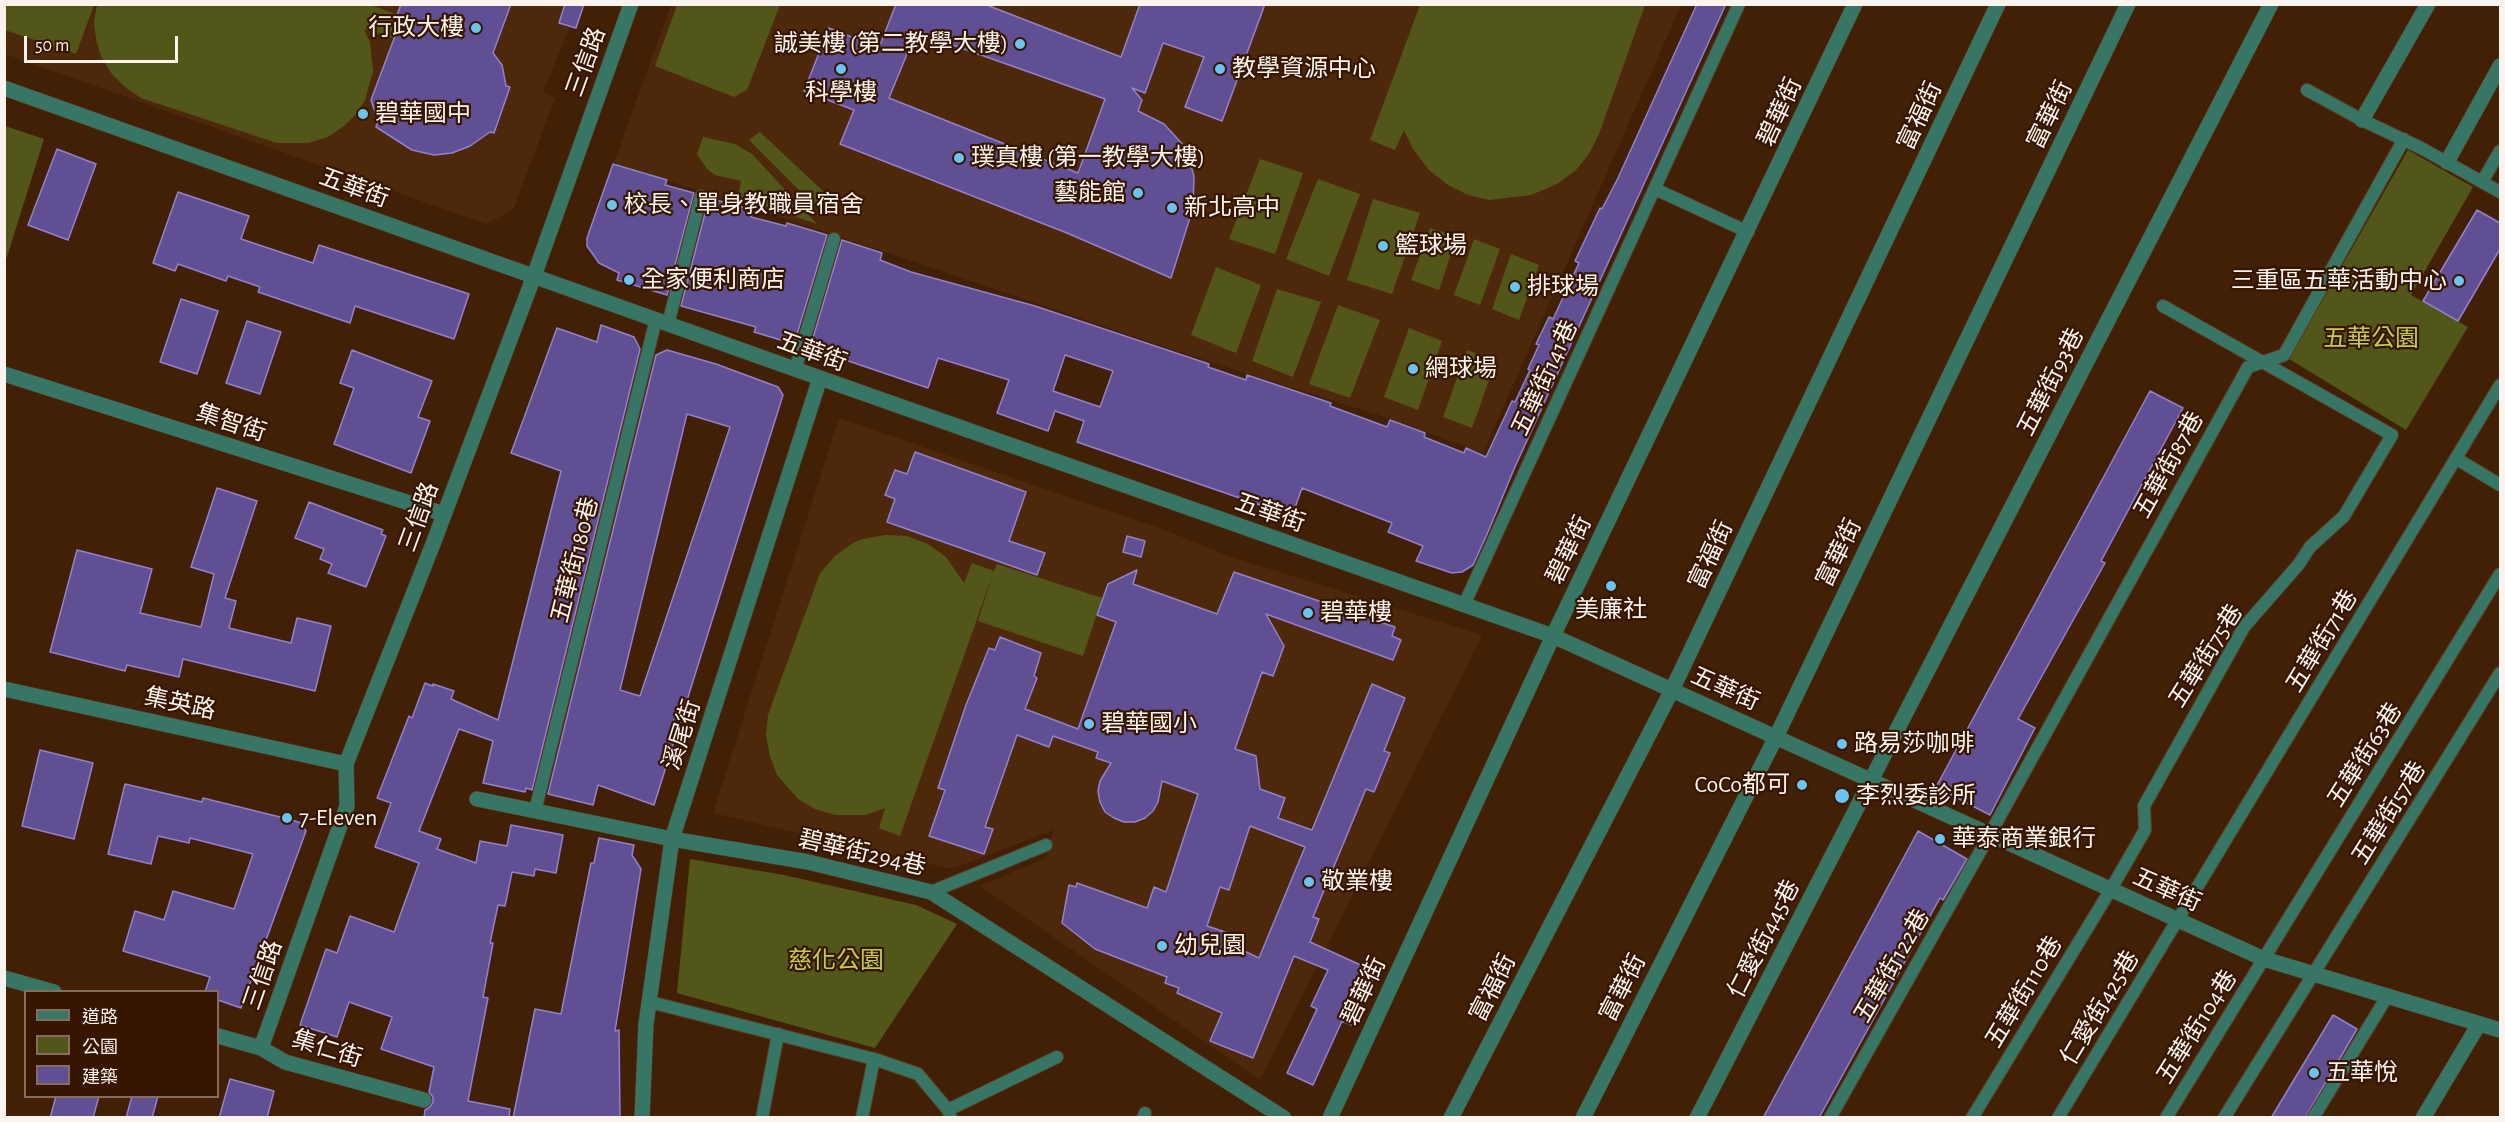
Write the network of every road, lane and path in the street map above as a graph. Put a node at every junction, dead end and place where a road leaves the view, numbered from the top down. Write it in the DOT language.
graph roads {
  1 [pos="630,4"];
  2 [pos="1738,4"];
  3 [pos="1855,4"];
  4 [pos="1998,4"];
  5 [pos="2128,4"];
  6 [pos="2271,4"];
  7 [pos="2428,4"];
  8 [pos="2500,66"];
  9 [pos="4,88"];
  10 [pos="2307,90"];
  11 [pos="2362,120"];
  12 [pos="2404,139"];
  13 [pos="2500,151"];
  14 [pos="2446,162"];
  15 [pos="2482,182"];
  16 [pos="1655,189"];
  17 [pos="2500,192"];
  18 [pos="701,196"];
  19 [pos="1748,232"];
  20 [pos="834,239"];
  21 [pos="534,276"];
  22 [pos="2163,306"];
  23 [pos="662,321"];
  24 [pos="2262,362"];
  25 [pos="795,370"];
  26 [pos="4,374"];
  27 [pos="820,378"];
  28 [pos="2500,385"];
  29 [pos="2457,459"];
  30 [pos="2500,485"];
  31 [pos="444,514"];
  32 [pos="2500,574"];
  33 [pos="1464,604"];
  34 [pos="1553,636"];
  35 [pos="2500,673"];
  36 [pos="4,689"];
  37 [pos="1672,690"];
  38 [pos="1776,737"];
  39 [pos="346,764"];
  40 [pos="1872,780"];
  41 [pos="477,799"];
  42 [pos="535,811"];
  43 [pos="1990,834"];
  44 [pos="672,839"];
  45 [pos="1046,845"];
  46 [pos="2111,889"];
  47 [pos="931,892"];
  48 [pos="2178,919"];
  49 [pos="2264,959"];
  50 [pos="2314,974"];
  51 [pos="4,978"];
  52 [pos="47,990"];
  53 [pos="2388,995"];
  54 [pos="650,1002"];
  55 [pos="2478,1024"];
  56 [pos="2500,1029"];
  57 [pos="778,1035"];
  58 [pos="219,1036"];
  59 [pos="261,1048"];
  60 [pos="1057,1057"];
  61 [pos="874,1059"];
  62 [pos="424,1101"];
  63 [pos="950,1114"];
  64 [pos="642,1118"];
  65 [pos="762,1118"];
  66 [pos="862,1118"];
  67 [pos="1284,1118"];
  68 [pos="1330,1118"];
  69 [pos="1451,1118"];
  70 [pos="1583,1118"];
  71 [pos="1697,1118"];
  72 [pos="1830,1118"];
  73 [pos="1972,1118"];
  74 [pos="2058,1118"];
  75 [pos="2166,1118"];
  76 [pos="2224,1118"];
  77 [pos="2313,1118"];
  78 [pos="2423,1118"];
  1 -- 21 [label="street, 三信路"];
  2 -- 16 [label="lane, 五華街141巷"];
  3 -- 19 [label="street, 碧華街"];
  4 -- 37 [label="street, 富福街"];
  5 -- 38 [label="street, 富華街"];
  6 -- 40 [label="street, 五華街93巷"];
  7 -- 11 [label="street"];
  8 -- 14 [label="street"];
  9 -- 21 [label="street, 五華街"];
  10 -- 11 [label="lane"];
  11 -- 12 [label="lane"];
  12 -- 14 [label="lane"];
  12 -- 24 [label="lane, 五華街87巷"];
  13 -- 15 [label="lane"];
  14 -- 15 [label="lane"];
  15 -- 17 [label="lane"];
  16 -- 19 [label="lane"];
  16 -- 33 [label="lane, 五華街141巷"];
  18 -- 23 [label="lane, 五華街180巷"];
  19 -- 34 [label="street, 碧華街"];
  20 -- 25 [label="lane"];
  21 -- 23 [label="street, 五華街"];
  21 -- 31 [label="street, 三信路"];
  22 -- 24 [label="lane"];
  23 -- 25 [label="street, 五華街"];
  23 -- 42 [label="lane, 五華街180巷"];
  24 -- 43 [label="lane, 五華街87巷"];
  24 -- 46 [label="lane, 五華街75巷"];
  25 -- 27 [label="street, 五華街"];
  26 -- 31 [label="street, 集智街"];
  27 -- 33 [label="street, 五華街"];
  27 -- 44 [label="street, 溪尾街"];
  28 -- 29 [label="lane, 五華街71巷"];
  29 -- 30 [label="lane"];
  29 -- 48 [label="lane, 五華街71巷"];
  31 -- 39 [label="street, 三信路"];
  32 -- 49 [label="lane, 五華街63巷"];
  33 -- 34 [label="street, 五華街"];
  34 -- 37 [label="street, 五華街"];
  34 -- 68 [label="street, 碧華街"];
  35 -- 50 [label="lane, 五華街57巷"];
  36 -- 39 [label="street, 集英路"];
  37 -- 38 [label="street, 五華街"];
  37 -- 69 [label="street, 富福街"];
  38 -- 40 [label="street, 五華街"];
  38 -- 70 [label="street, 富華街"];
  39 -- 59 [label="street, 三信路"];
  40 -- 43 [label="street, 五華街"];
  40 -- 71 [label="street, 仁愛街445巷"];
  41 -- 42 [label="street, 碧華街294巷"];
  42 -- 44 [label="street, 碧華街294巷"];
  43 -- 46 [label="street, 五華街"];
  43 -- 72 [label="lane, 五華街122巷"];
  44 -- 47 [label="street, 碧華街294巷"];
  44 -- 54 [label="street, 溪尾街"];
  45 -- 47 [label="lane"];
  46 -- 48 [label="street, 五華街"];
  46 -- 73 [label="lane, 五華街110巷"];
  47 -- 67 [label="street, 碧華街294巷"];
  48 -- 49 [label="street, 五華街"];
  48 -- 74 [label="lane, 仁愛街425巷"];
  49 -- 50 [label="street, 五華街"];
  49 -- 75 [label="lane, 五華街104巷"];
  50 -- 53 [label="street, 五華街"];
  50 -- 76 [label="lane, 五華街57巷"];
  51 -- 52 [label="street"];
  53 -- 55 [label="street, 五華街"];
  53 -- 77 [label="lane"];
  54 -- 57 [label="lane"];
  54 -- 64 [label="street, 溪尾街"];
  55 -- 56 [label="street, 五華街"];
  55 -- 78 [label="street"];
  57 -- 61 [label="lane"];
  57 -- 65 [label="lane"];
  58 -- 59 [label="street, 集仁街"];
  59 -- 62 [label="street, 集仁街"];
  60 -- 63 [label="lane"];
  61 -- 63 [label="lane"];
  61 -- 66 [label="lane"];
}
